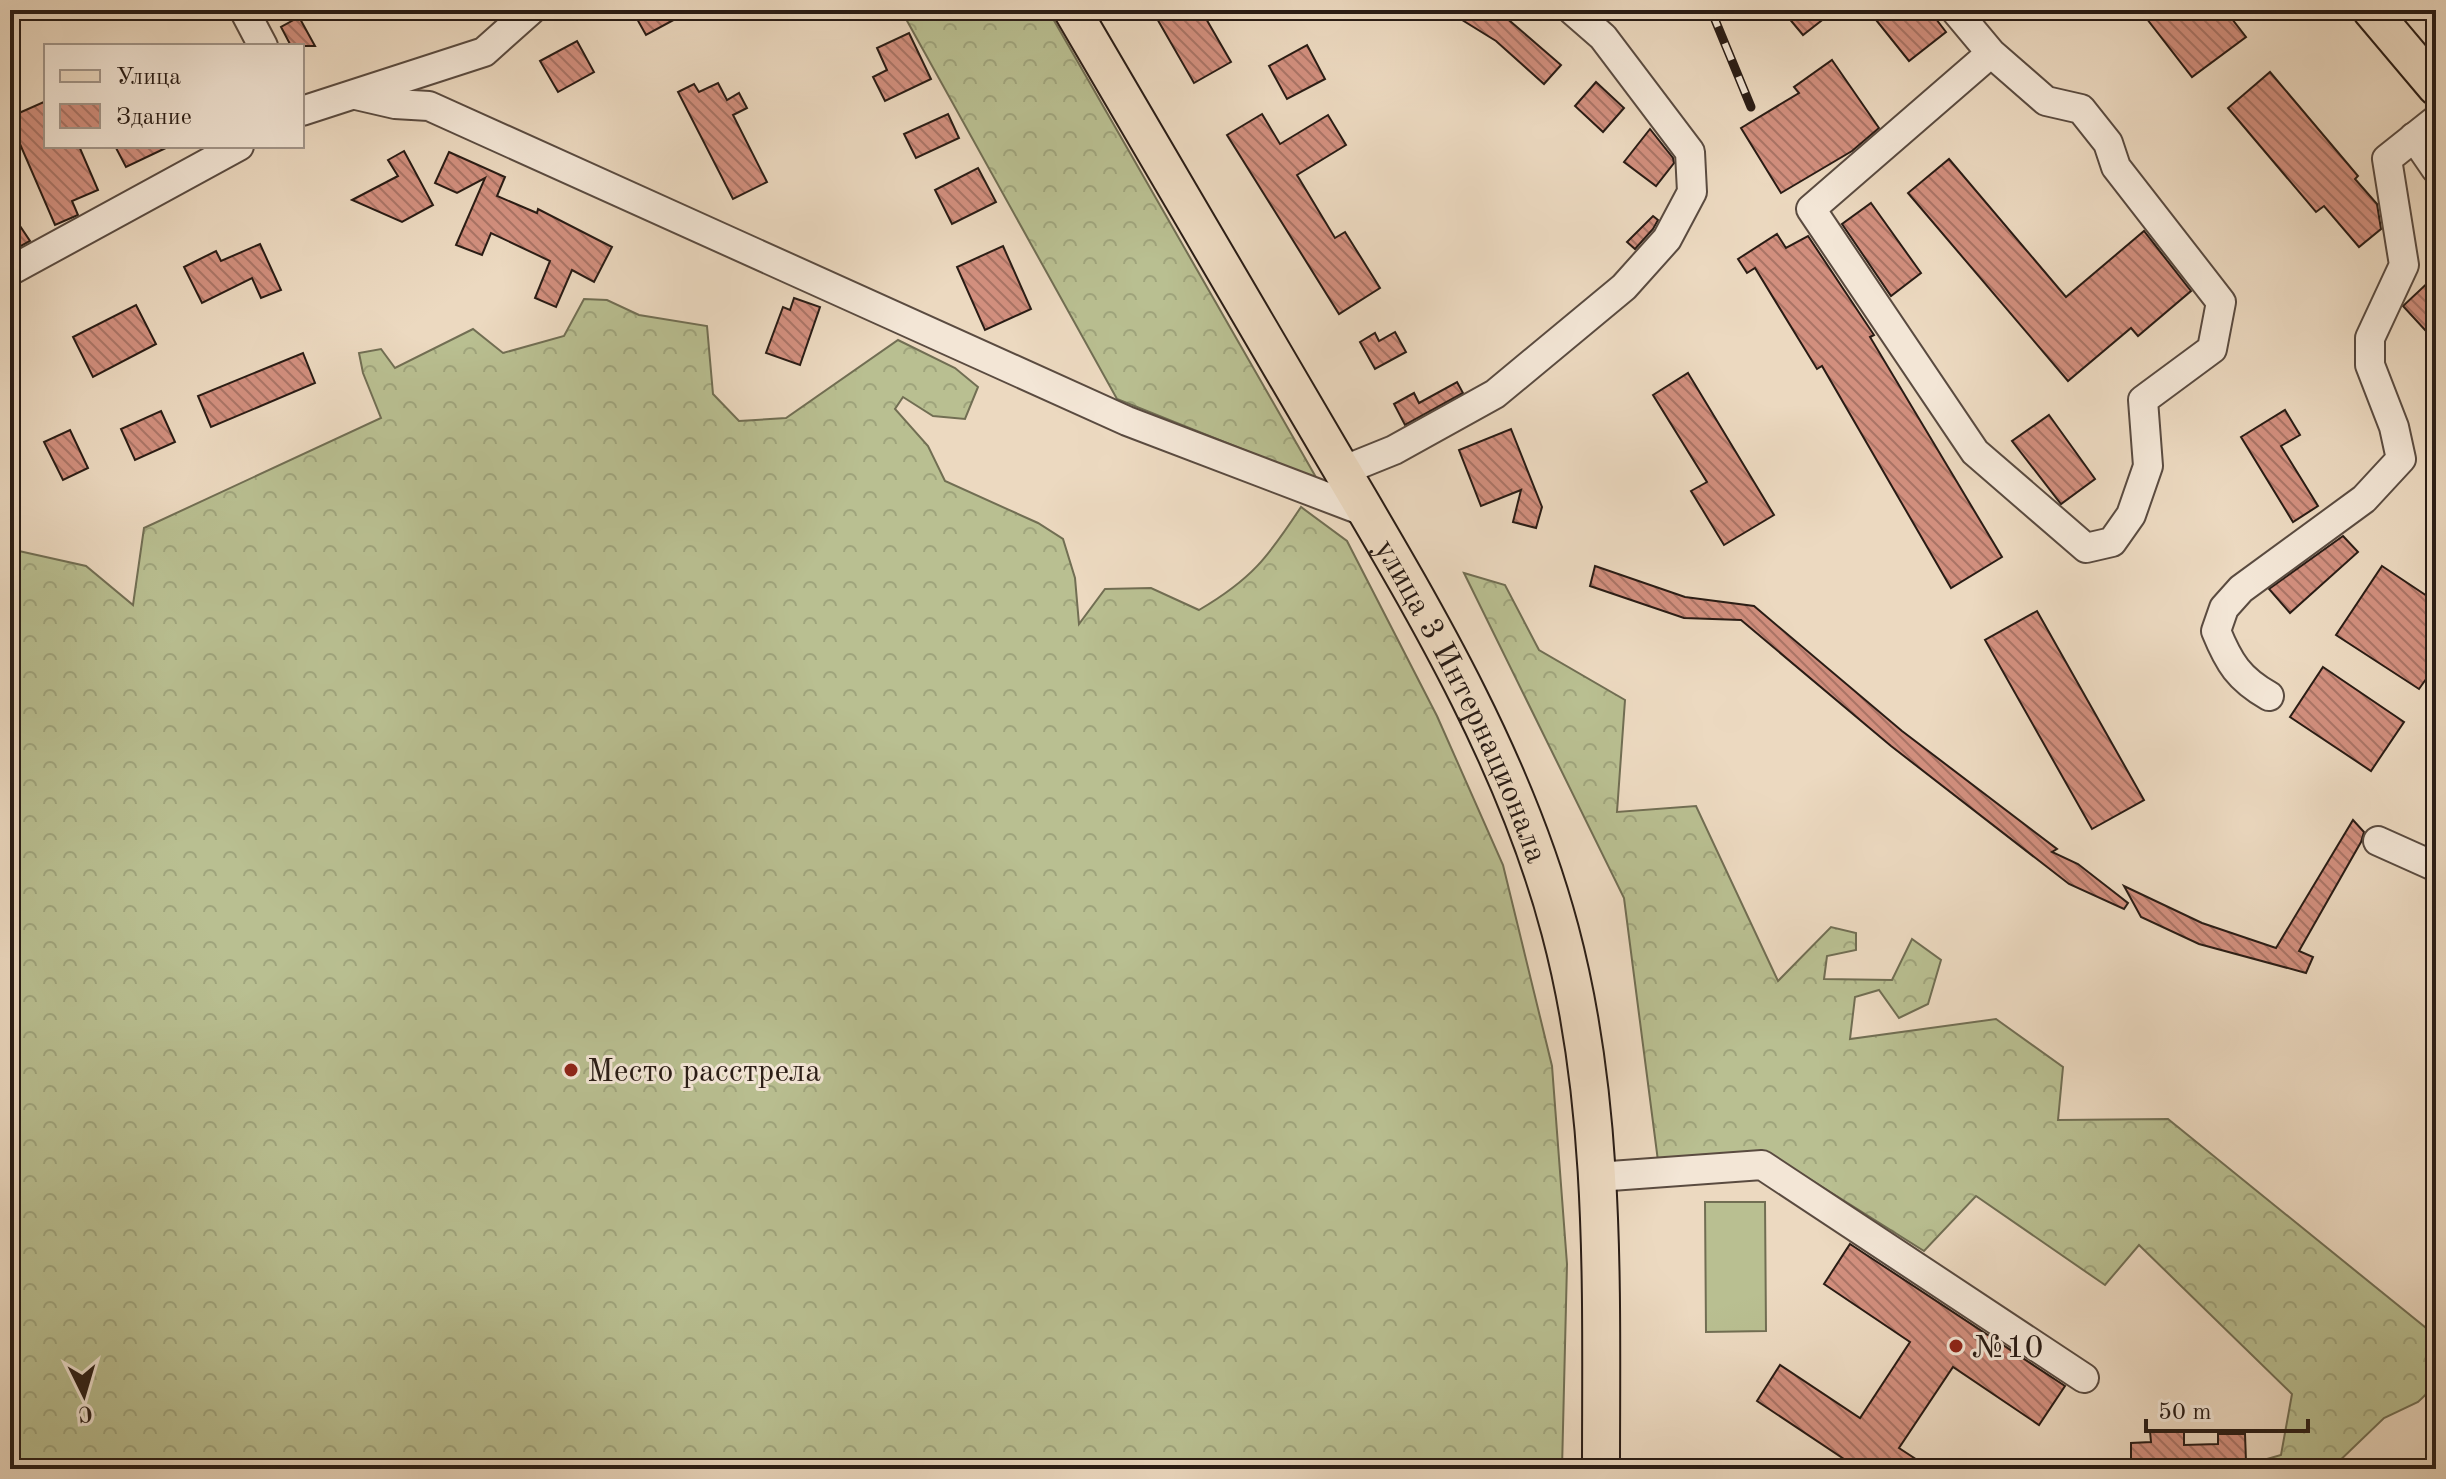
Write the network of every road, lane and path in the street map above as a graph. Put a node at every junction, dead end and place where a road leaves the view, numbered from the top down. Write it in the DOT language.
graph roads {
  1 [pos="244,10"];
  2 [pos="531,10"];
  3 [pos="1072,10"];
  4 [pos="1572,10"];
  5 [pos="1955,10"];
  6 [pos="2371,10"];
  7 [pos="262,44"];
  8 [pos="1991,53"];
  9 [pos="2436,87"];
  10 [pos="356,95"];
  11 [pos="304,109"];
  12 [pos="2425,128"];
  13 [pos="235,148"];
  14 [pos="2436,169"];
  15 [pos="10,271"];
  16 [pos="1342,471"];
  17 [pos="1366,512"];
  18 [pos="2269,696"];
  19 [pos="2378,841"];
  20 [pos="2436,867"];
  21 [pos="1597,1177"];
  22 [pos="2084,1378"];
  23 [pos="1601,1469"];
  1 -- 7 [label="street"];
  2 -- 10 [label="street"];
  3 -- 16 [label="main road, улица 3 Интернационала"];
  4 -- 16 [label="street"];
  5 -- 8 [label="street"];
  6 -- 9 [label="main road"];
  8 -- 8 [label="street"];
  10 -- 11 [label="street"];
  10 -- 17 [label="street"];
  12 -- 14 [label="street"];
  12 -- 18 [label="street"];
  13 -- 15 [label="street"];
  16 -- 17 [label="main road, улица 3 Интернационала"];
  17 -- 21 [label="main road, улица 3 Интернационала"];
  19 -- 20 [label="street"];
  21 -- 22 [label="street"];
  21 -- 23 [label="main road, улица 3 Интернационала"];
}
